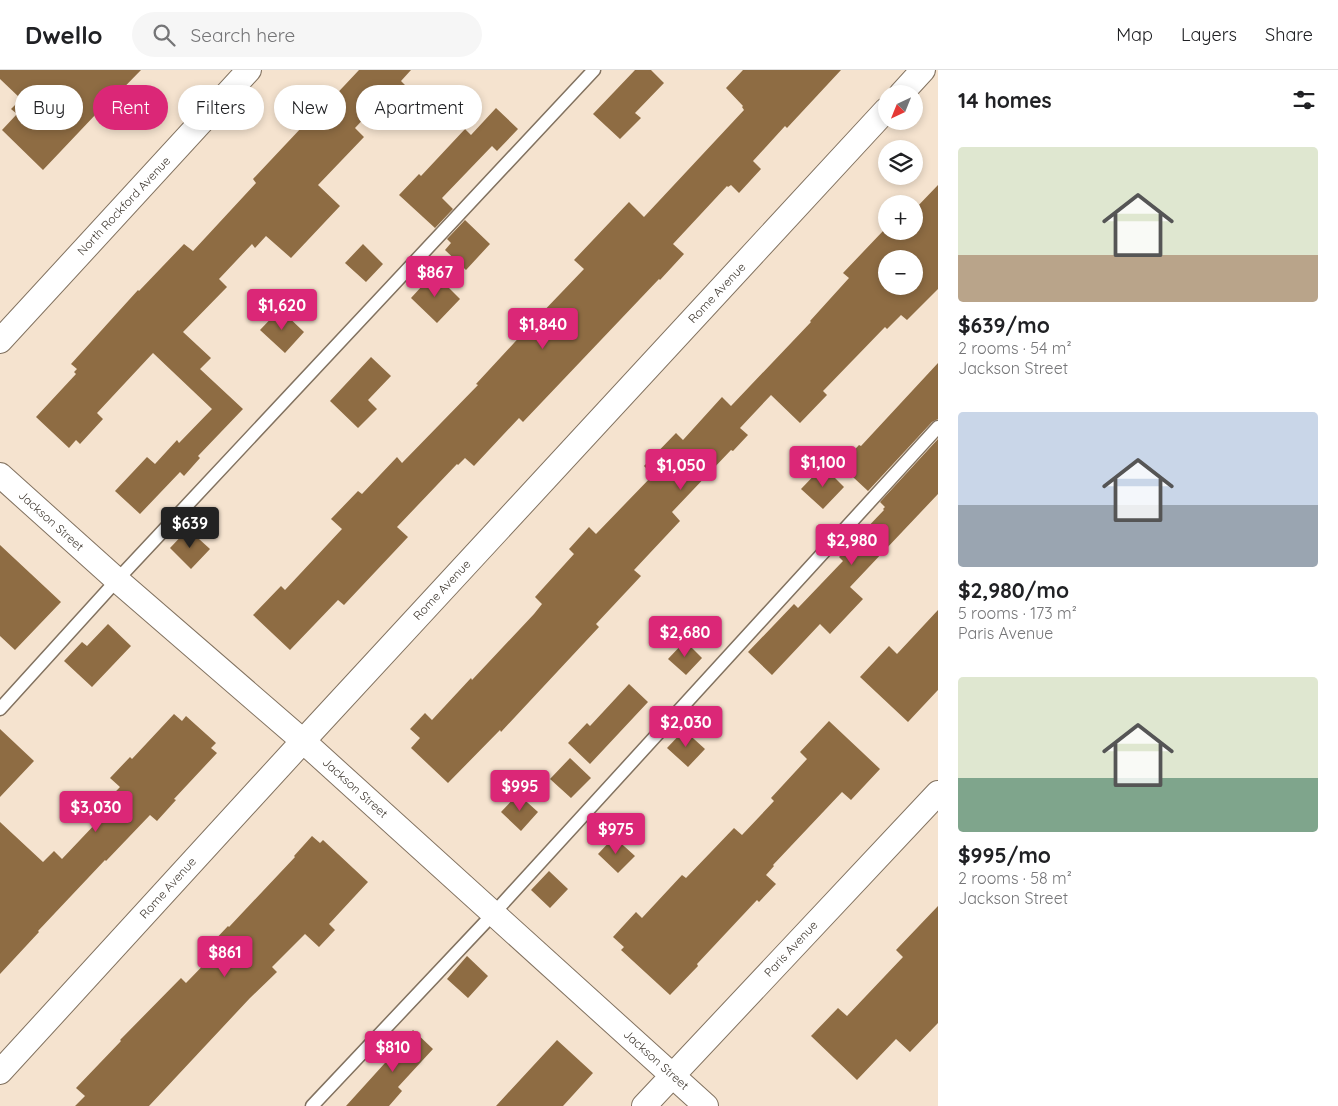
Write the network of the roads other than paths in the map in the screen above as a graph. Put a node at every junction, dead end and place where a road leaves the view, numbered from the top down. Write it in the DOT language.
graph roads {
  1 [pos="248,70"];
  2 [pos="594,70"];
  3 [pos="923,70"];
  4 [pos="909,85"];
  5 [pos="878,119"];
  6 [pos="0,341"];
  7 [pos="938,427"];
  8 [pos="0,475"];
  9 [pos="117,580"];
  10 [pos="0,709"];
  11 [pos="303,741"];
  12 [pos="938,793"];
  13 [pos="494,913"];
  14 [pos="0,1072"];
  15 [pos="672,1075"];
  16 [pos="312,1106"];
  17 [pos="644,1106"];
  18 [pos="706,1106"];
  1 -- 6 [label="street, North Rockford Avenue"];
  2 -- 9 [label="lane"];
  3 -- 4 [label="street"];
  5 -- 11 [label="street, Rome Avenue"];
  7 -- 13 [label="lane"];
  8 -- 9 [label="street, Jackson Street"];
  9 -- 10 [label="lane"];
  9 -- 11 [label="street, Jackson Street"];
  11 -- 13 [label="street, Jackson Street"];
  11 -- 14 [label="street, Rome Avenue"];
  12 -- 15 [label="street, Paris Avenue"];
  13 -- 15 [label="street, Jackson Street"];
  13 -- 16 [label="lane"];
  15 -- 17 [label="street, Paris Avenue"];
  15 -- 18 [label="street, Jackson Street"];
}
